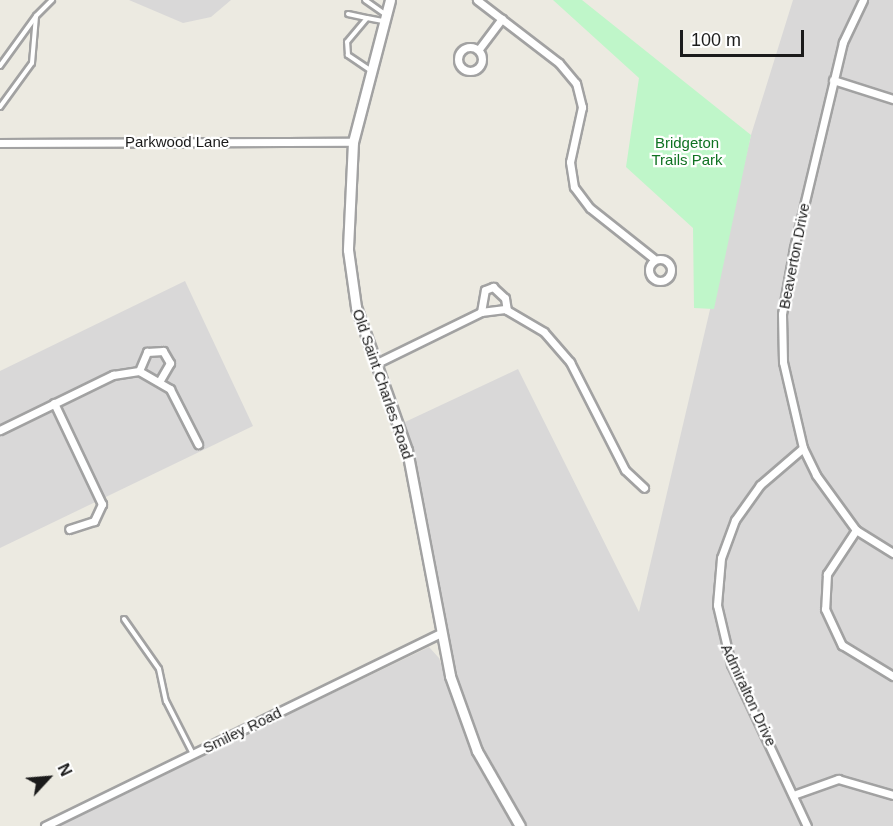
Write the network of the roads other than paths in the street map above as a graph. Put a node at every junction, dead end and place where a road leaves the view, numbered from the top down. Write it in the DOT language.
graph roads {
  1 [pos="52,0"];
  2 [pos="365,0"];
  3 [pos="390,0"];
  4 [pos="477,0"];
  5 [pos="863,0"];
  6 [pos="348,14"];
  7 [pos="36,16"];
  8 [pos="368,18"];
  9 [pos="385,18"];
  10 [pos="502,19"];
  11 [pos="479,49"];
  12 [pos="0,66"];
  13 [pos="370,70"];
  14 [pos="833,80"];
  15 [pos="893,99"];
  16 [pos="0,107"];
  17 [pos="353,142"];
  18 [pos="0,143"];
  19 [pos="653,258"];
  20 [pos="507,310"];
  21 [pos="481,312"];
  22 [pos="375,364"];
  23 [pos="139,371"];
  24 [pos="160,380"];
  25 [pos="54,403"];
  26 [pos="0,430"];
  27 [pos="198,444"];
  28 [pos="803,448"];
  29 [pos="644,488"];
  30 [pos="69,529"];
  31 [pos="856,530"];
  32 [pos="893,553"];
  33 [pos="124,619"];
  34 [pos="439,634"];
  35 [pos="893,676"];
  36 [pos="193,754"];
  37 [pos="796,795"];
  38 [pos="893,795"];
  39 [pos="53,824"];
  40 [pos="809,825"];
  41 [pos="45,826"];
  42 [pos="520,826"];
  1 -- 7 [label="lane"];
  2 -- 9 [label="lane"];
  3 -- 9 [label="street, Old Saint Charles Road"];
  4 -- 10 [label="street"];
  5 -- 14 [label="street, Beaverton Drive"];
  6 -- 8 [label="lane"];
  7 -- 12 [label="lane"];
  7 -- 16 [label="lane"];
  8 -- 9 [label="lane"];
  8 -- 13 [label="lane"];
  9 -- 13 [label="street, Old Saint Charles Road"];
  10 -- 11 [label="street"];
  10 -- 19 [label="street"];
  13 -- 17 [label="street, Old Saint Charles Road"];
  14 -- 15 [label="street"];
  14 -- 28 [label="street, Beaverton Drive"];
  17 -- 18 [label="street, Parkwood Lane"];
  17 -- 22 [label="street, Old Saint Charles Road"];
  20 -- 21 [label="street"];
  20 -- 21 [label="street"];
  20 -- 29 [label="street"];
  21 -- 22 [label="street"];
  22 -- 34 [label="street, Old Saint Charles Road"];
  23 -- 24 [label="street"];
  23 -- 24 [label="street"];
  23 -- 25 [label="street"];
  24 -- 27 [label="street"];
  25 -- 26 [label="street"];
  25 -- 30 [label="street"];
  28 -- 31 [label="street, Beaverton Drive"];
  28 -- 37 [label="street, Admiralton Drive"];
  31 -- 32 [label="street, Beaverton Drive"];
  31 -- 35 [label="street"];
  33 -- 36 [label="lane"];
  34 -- 36 [label="street, Smiley Road"];
  34 -- 42 [label="street, Old Saint Charles Road"];
  36 -- 39 [label="street, Smiley Road"];
  37 -- 38 [label="street"];
  37 -- 40 [label="street, Admiralton Drive"];
  39 -- 41 [label="street, Smiley Road"];
}
